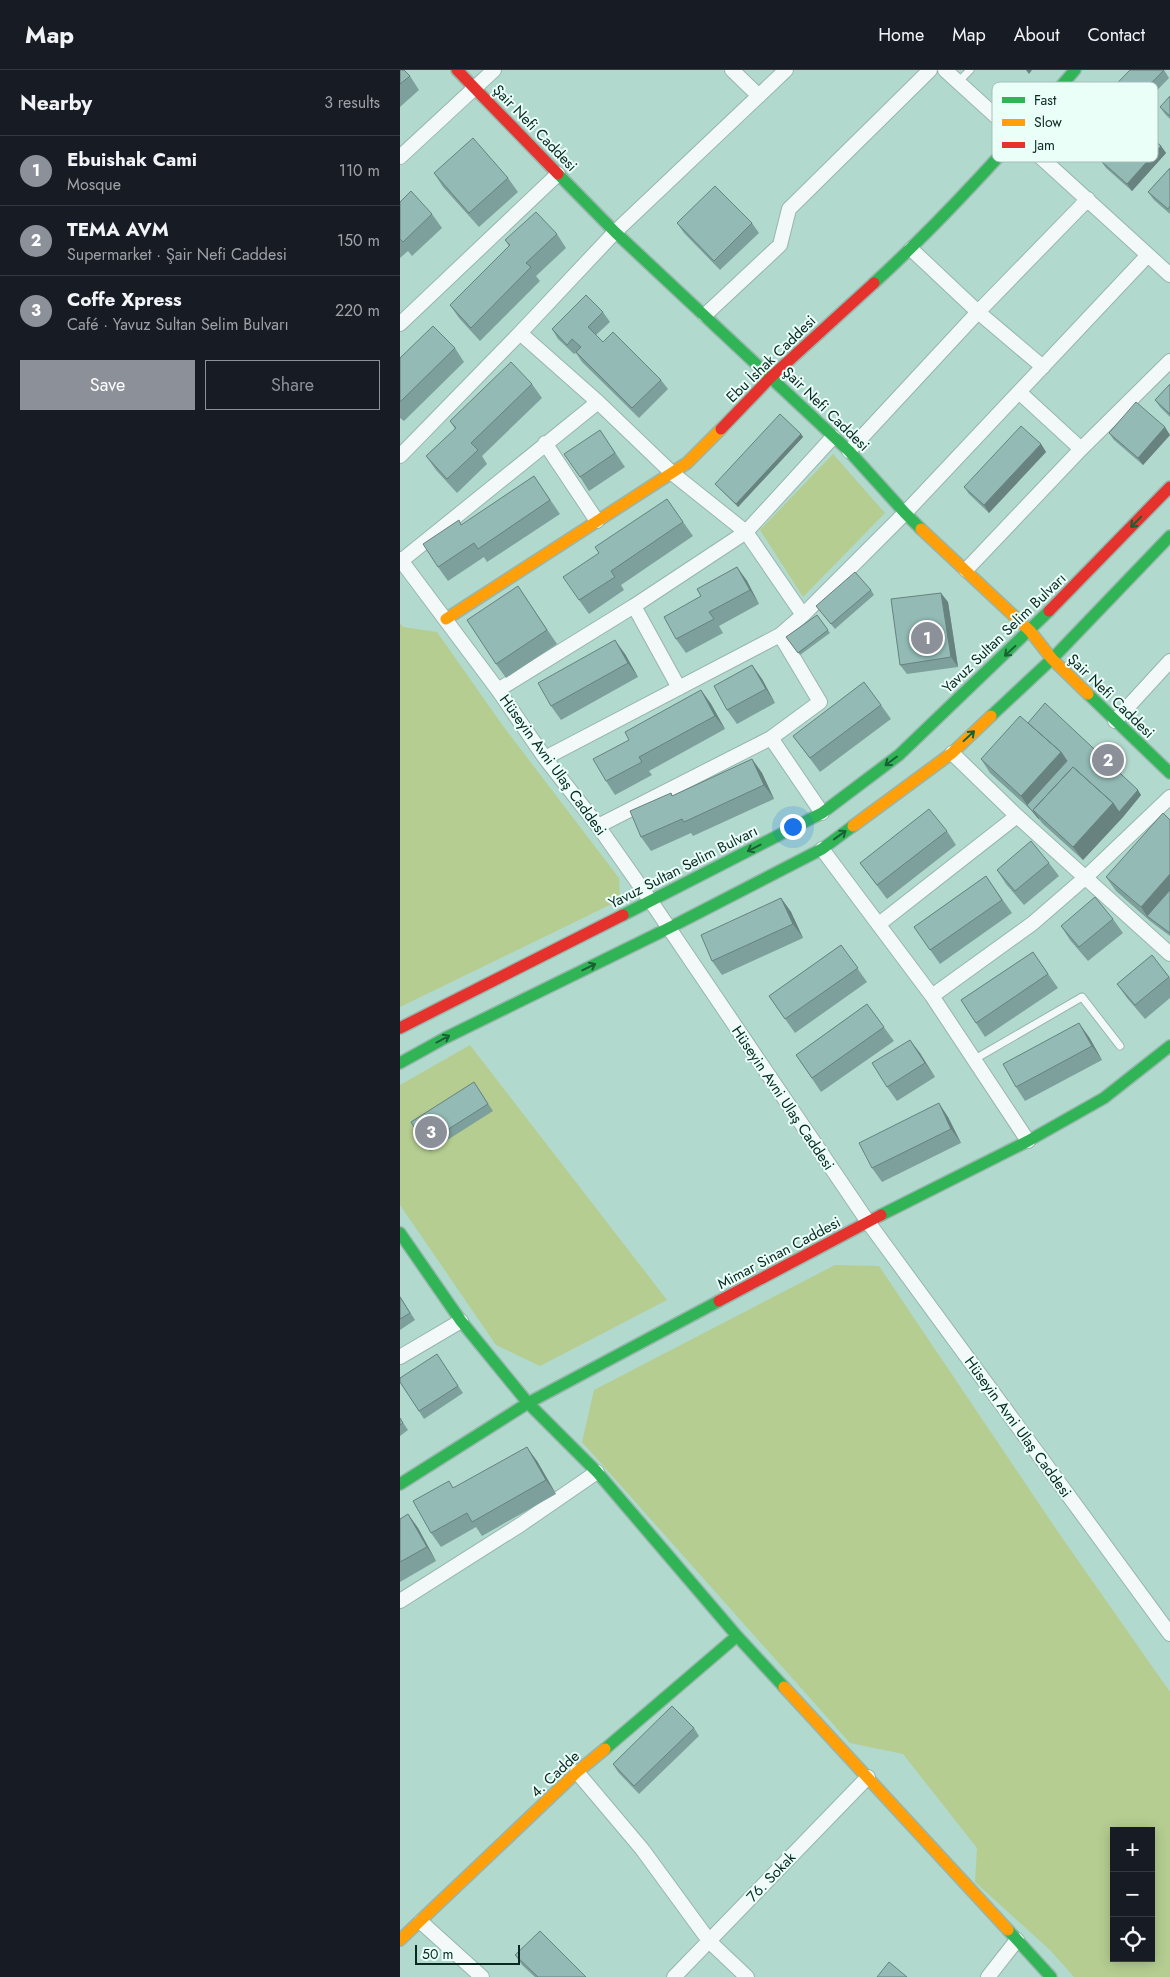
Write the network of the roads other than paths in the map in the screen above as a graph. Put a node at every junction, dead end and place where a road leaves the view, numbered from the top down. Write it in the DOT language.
graph roads {
  1 [pos="457,70"];
  2 [pos="494,70"];
  3 [pos="732,70"];
  4 [pos="786,70"];
  5 [pos="930,70"];
  6 [pos="944,70"];
  7 [pos="970,70"];
  8 [pos="1075,70"];
  9 [pos="958,82"];
  10 [pos="1065,82"];
  11 [pos="475,87"];
  12 [pos="759,96"];
  13 [pos="992,113"];
  14 [pos="400,157"];
  15 [pos="993,162"];
  16 [pos="1047,162"];
  17 [pos="558,174"];
  18 [pos="1088,199"];
  19 [pos="615,232"];
  20 [pos="911,249"];
  21 [pos="1148,255"];
  22 [pos="1170,275"];
  23 [pos="978,312"];
  24 [pos="705,315"];
  25 [pos="400,324"];
  26 [pos="520,333"];
  27 [pos="1170,361"];
  28 [pos="1043,367"];
  29 [pos="771,377"];
  30 [pos="1019,392"];
  31 [pos="598,402"];
  32 [pos="833,436"];
  33 [pos="545,444"];
  34 [pos="1081,449"];
  35 [pos="849,451"];
  36 [pos="400,456"];
  37 [pos="672,473"];
  38 [pos="1170,488"];
  39 [pos="905,513"];
  40 [pos="597,521"];
  41 [pos="746,532"];
  42 [pos="1170,536"];
  43 [pos="401,560"];
  44 [pos="966,570"];
  45 [pos="634,606"];
  46 [pos="803,615"];
  47 [pos="446,619"];
  48 [pos="1030,632"];
  49 [pos="780,635"];
  50 [pos="1052,659"];
  51 [pos="1170,661"];
  52 [pos="679,688"];
  53 [pos="498,690"];
  54 [pos="1115,721"];
  55 [pos="771,738"];
  56 [pos="952,753"];
  57 [pos="545,758"];
  58 [pos="1170,773"];
  59 [pos="1170,797"];
  60 [pos="822,813"];
  61 [pos="1017,816"];
  62 [pos="598,826"];
  63 [pos="822,848"];
  64 [pos="1086,877"];
  65 [pos="650,900"];
  66 [pos="879,924"];
  67 [pos="669,928"];
  68 [pos="1170,954"];
  69 [pos="932,996"];
  70 [pos="400,1028"];
  71 [pos="1120,1046"];
  72 [pos="1170,1046"];
  73 [pos="975,1059"];
  74 [pos="400,1063"];
  75 [pos="1028,1141"];
  76 [pos="868,1222"];
  77 [pos="400,1233"];
  78 [pos="461,1321"];
  79 [pos="400,1357"];
  80 [pos="528,1403"];
  81 [pos="597,1472"];
  82 [pos="400,1484"];
  83 [pos="400,1601"];
  84 [pos="1170,1634"];
  85 [pos="737,1636"];
  86 [pos="577,1772"];
  87 [pos="868,1776"];
  88 [pos="421,1922"];
  89 [pos="400,1940"];
  90 [pos="1018,1940"];
  91 [pos="710,1942"];
  92 [pos="482,1977"];
  93 [pos="674,1977"];
  94 [pos="747,1977"];
  95 [pos="988,1977"];
  96 [pos="1052,1977"];
  1 -- 11 [label="street, Şair Nefi Caddesi"];
  2 -- 11 [label="street"];
  3 -- 12 [label="street"];
  4 -- 12 [label="street"];
  5 -- 24 [label="street"];
  6 -- 9 [label="street"];
  7 -- 9 [label="lane"];
  8 -- 10 [label="street, Ebu İshak Caddesi"];
  9 -- 13 [label="street"];
  11 -- 14 [label="street"];
  11 -- 17 [label="street, Şair Nefi Caddesi"];
  12 -- 19 [label="street"];
  15 -- 20 [label="street, Ebu İshak Caddesi"];
  16 -- 18 [label="street"];
  17 -- 19 [label="street, Şair Nefi Caddesi"];
  17 -- 25 [label="street"];
  18 -- 21 [label="street"];
  18 -- 23 [label="street"];
  19 -- 24 [label="street, Şair Nefi Caddesi"];
  19 -- 26 [label="street"];
  20 -- 23 [label="street"];
  20 -- 29 [label="street, Ebu İshak Caddesi"];
  21 -- 22 [label="street"];
  21 -- 28 [label="street"];
  23 -- 28 [label="street"];
  23 -- 35 [label="street"];
  24 -- 29 [label="street, Şair Nefi Caddesi"];
  26 -- 31 [label="street"];
  26 -- 36 [label="street"];
  27 -- 34 [label="street"];
  28 -- 30 [label="street"];
  29 -- 32 [label="street, Şair Nefi Caddesi"];
  29 -- 37 [label="street, Ebu İshak Caddesi"];
  30 -- 34 [label="street"];
  30 -- 39 [label="street"];
  31 -- 33 [label="street"];
  31 -- 37 [label="street"];
  32 -- 35 [label="street, Şair Nefi Caddesi"];
  32 -- 41 [label="street"];
  33 -- 40 [label="street"];
  33 -- 43 [label="street"];
  34 -- 44 [label="street"];
  35 -- 39 [label="street, Şair Nefi Caddesi"];
  37 -- 40 [label="street, Ebu İshak Caddesi"];
  37 -- 41 [label="street"];
  38 -- 48 [label="street, Yavuz Sultan Selim Bulvarı, one-way"];
  39 -- 44 [label="street, Şair Nefi Caddesi"];
  39 -- 46 [label="street"];
  40 -- 47 [label="street, Ebu İshak Caddesi"];
  41 -- 45 [label="street"];
  41 -- 46 [label="street"];
  42 -- 50 [label="street"];
  43 -- 47 [label="street, Hüseyin Avni Ulaş Caddesi"];
  44 -- 48 [label="street, Şair Nefi Caddesi"];
  45 -- 52 [label="street"];
  45 -- 53 [label="street"];
  46 -- 49 [label="street"];
  47 -- 53 [label="street, Hüseyin Avni Ulaş Caddesi"];
  48 -- 50 [label="street, Şair Nefi Caddesi"];
  48 -- 60 [label="street, Yavuz Sultan Selim Bulvarı, one-way"];
  49 -- 52 [label="street"];
  49 -- 55 [label="street"];
  50 -- 54 [label="street, Şair Nefi Caddesi"];
  56 -- 50 [label="street, one-way"];
  51 -- 54 [label="street"];
  52 -- 57 [label="street"];
  53 -- 57 [label="street, Hüseyin Avni Ulaş Caddesi"];
  54 -- 58 [label="street, Şair Nefi Caddesi"];
  55 -- 60 [label="street"];
  55 -- 62 [label="street"];
  56 -- 61 [label="street"];
  63 -- 56 [label="street, one-way"];
  57 -- 62 [label="street, Hüseyin Avni Ulaş Caddesi"];
  59 -- 64 [label="street"];
  60 -- 65 [label="street, Yavuz Sultan Selim Bulvarı, one-way"];
  61 -- 64 [label="street"];
  61 -- 66 [label="street"];
  62 -- 65 [label="street, Hüseyin Avni Ulaş Caddesi"];
  63 -- 66 [label="street"];
  63 -- 67 [label="street"];
  64 -- 68 [label="street"];
  64 -- 69 [label="street"];
  65 -- 67 [label="street, Hüseyin Avni Ulaş Caddesi"];
  65 -- 70 [label="street, Yavuz Sultan Selim Bulvarı"];
  66 -- 69 [label="street"];
  74 -- 67 [label="street, one-way"];
  67 -- 76 [label="street, Hüseyin Avni Ulaş Caddesi"];
  69 -- 73 [label="street"];
  71 -- 73 [label="lane"];
  72 -- 75 [label="street, Mimar Sinan Caddesi"];
  73 -- 75 [label="street"];
  75 -- 76 [label="street, Mimar Sinan Caddesi"];
  76 -- 80 [label="street, Mimar Sinan Caddesi"];
  76 -- 84 [label="street, Hüseyin Avni Ulaş Caddesi"];
  77 -- 78 [label="street"];
  78 -- 79 [label="street"];
  78 -- 80 [label="street"];
  80 -- 81 [label="street"];
  80 -- 82 [label="street, Mimar Sinan Caddesi"];
  81 -- 83 [label="street"];
  81 -- 85 [label="street"];
  85 -- 86 [label="street, 4. Cadde"];
  85 -- 87 [label="street"];
  86 -- 88 [label="street, 4. Cadde"];
  86 -- 91 [label="street"];
  87 -- 90 [label="street"];
  87 -- 91 [label="street, 76. Sokak"];
  88 -- 89 [label="street, 4. Cadde"];
  88 -- 92 [label="street"];
  90 -- 95 [label="street"];
  90 -- 96 [label="street"];
  91 -- 93 [label="street, 76. Sokak"];
  91 -- 94 [label="street"];
}
